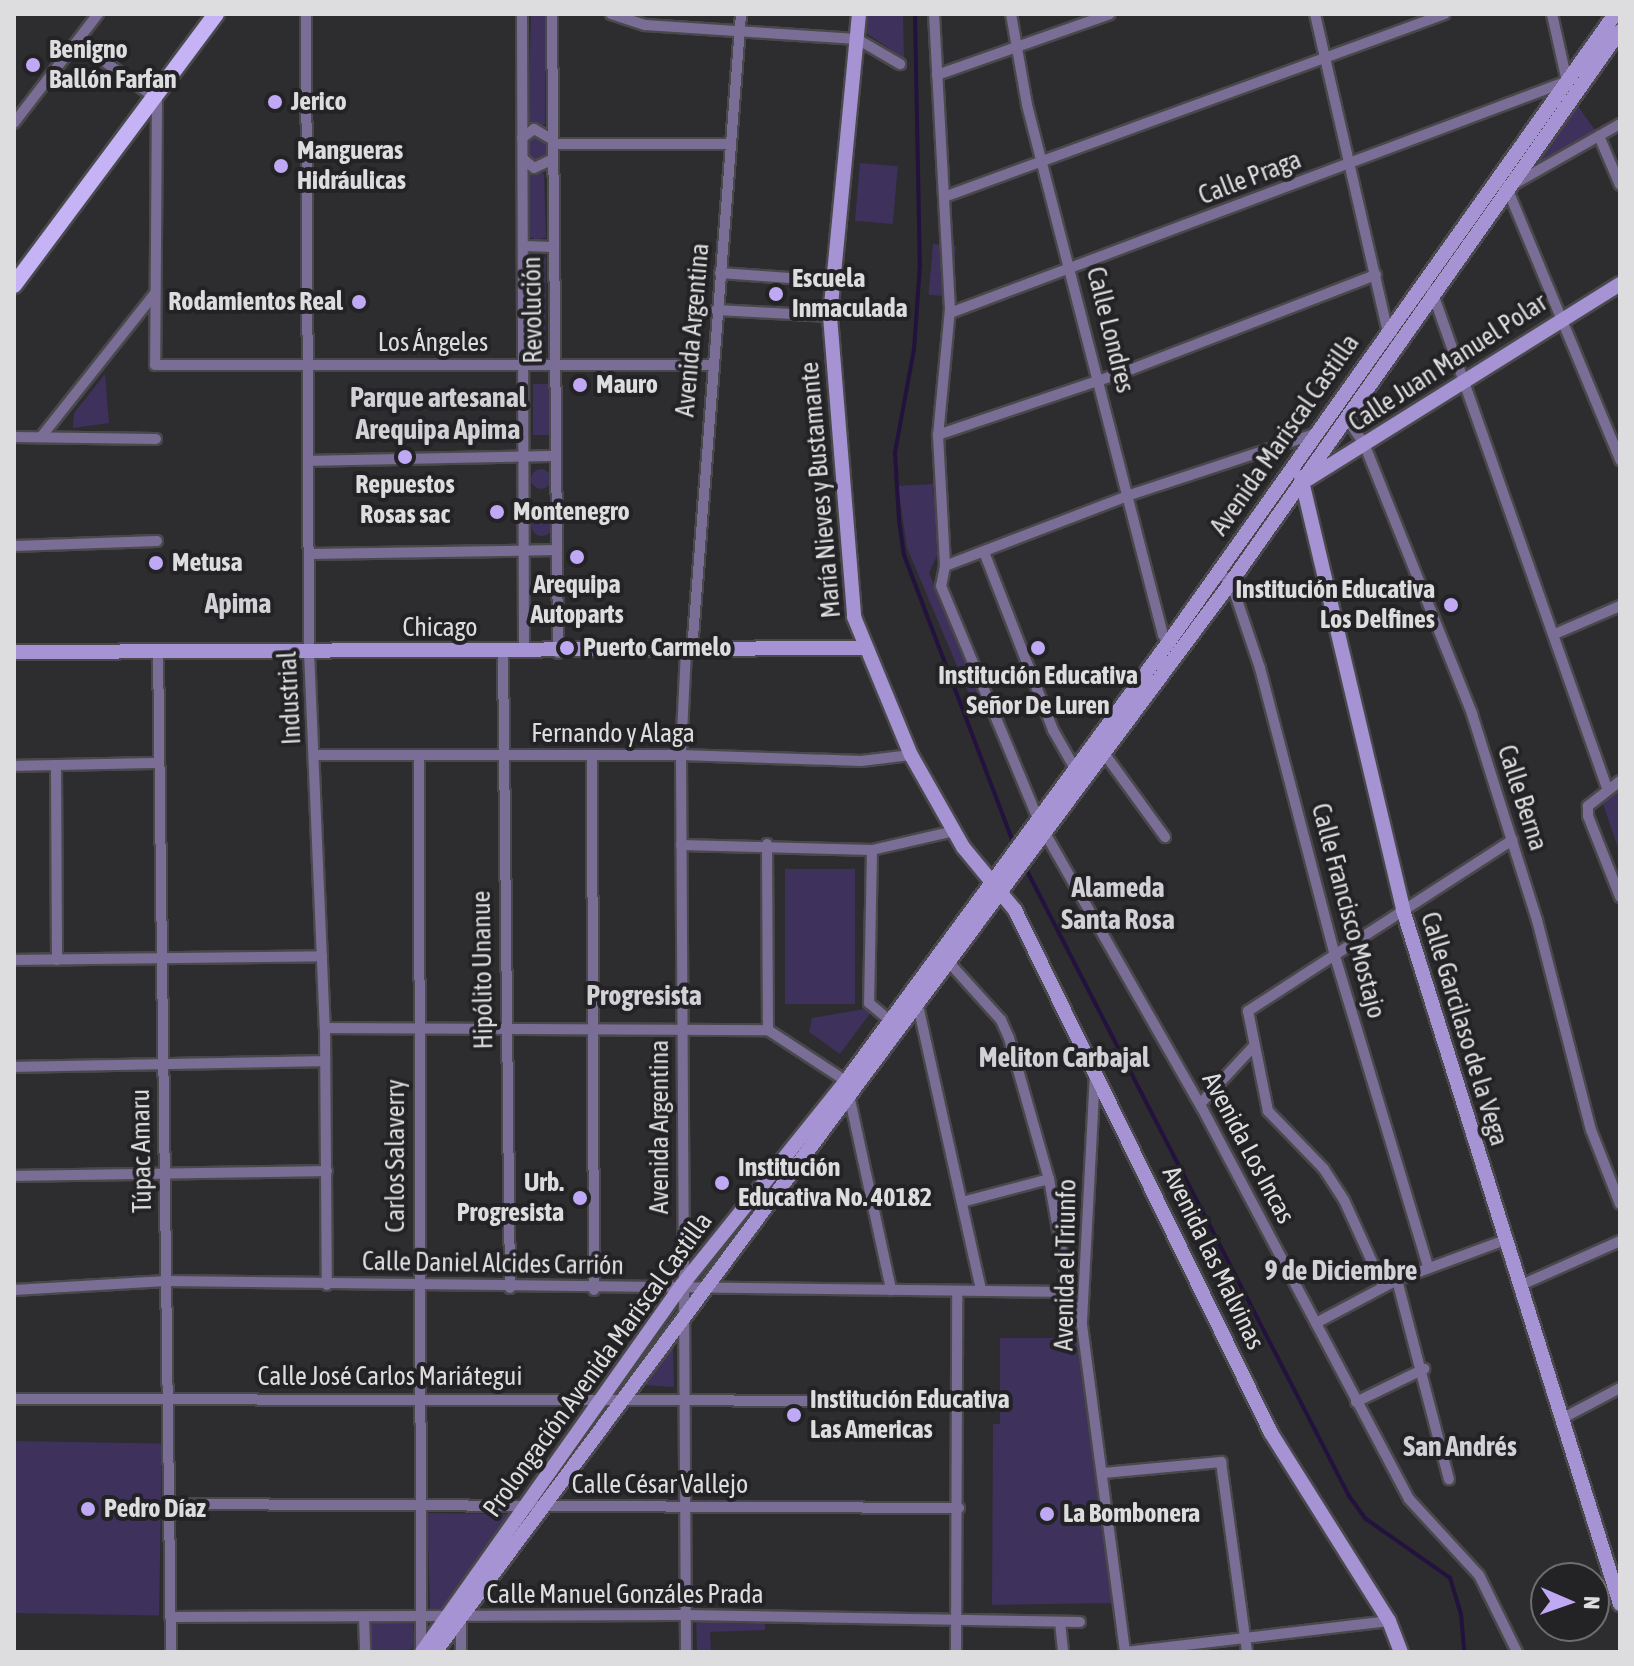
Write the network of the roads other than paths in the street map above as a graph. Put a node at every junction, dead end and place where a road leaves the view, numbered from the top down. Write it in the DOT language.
graph roads {
  1 [pos="98,14"];
  2 [pos="216,14"];
  3 [pos="306,14"];
  4 [pos="522,14"];
  5 [pos="552,14"];
  6 [pos="611,14"];
  7 [pos="741,14"];
  8 [pos="859,14"];
  9 [pos="934,14"];
  10 [pos="1011,14"];
  11 [pos="1110,14"];
  12 [pos="1315,14"];
  13 [pos="1445,14"];
  14 [pos="1552,14"];
  15 [pos="1615,14"];
  16 [pos="740,31"];
  17 [pos="1620,31"];
  18 [pos="857,39"];
  19 [pos="77,42"];
  20 [pos="1013,49"];
  21 [pos="1325,59"];
  22 [pos="900,64"];
  23 [pos="937,75"];
  24 [pos="1570,88"];
  25 [pos="157,99"];
  26 [pos="14,123"];
  27 [pos="1620,124"];
  28 [pos="1599,136"];
  29 [pos="522,138"];
  30 [pos="553,142"];
  31 [pos="731,144"];
  32 [pos="523,159"];
  33 [pos="553,159"];
  34 [pos="1351,163"];
  35 [pos="1042,164"];
  36 [pos="1501,184"];
  37 [pos="1620,185"];
  38 [pos="944,197"];
  39 [pos="523,246"];
  40 [pos="554,247"];
  41 [pos="1072,269"];
  42 [pos="720,273"];
  43 [pos="1376,275"];
  44 [pos="832,281"];
  45 [pos="1420,283"];
  46 [pos="1620,284"];
  47 [pos="14,285"];
  48 [pos="155,293"];
  49 [pos="1434,293"];
  50 [pos="716,310"];
  51 [pos="950,313"];
  52 [pos="830,316"];
  53 [pos="1561,319"];
  54 [pos="1387,329"];
  55 [pos="1400,340"];
  56 [pos="308,364"];
  57 [pos="523,365"];
  58 [pos="555,365"];
  59 [pos="712,365"];
  60 [pos="1465,378"];
  61 [pos="1100,379"];
  62 [pos="1343,423"];
  63 [pos="1314,433"];
  64 [pos="938,435"];
  65 [pos="14,437"];
  66 [pos="41,437"];
  67 [pos="1616,438"];
  68 [pos="156,439"];
  69 [pos="1365,446"];
  70 [pos="523,455"];
  71 [pos="556,456"];
  72 [pos="1297,459"];
  73 [pos="1620,460"];
  74 [pos="308,461"];
  75 [pos="1302,482"];
  76 [pos="1127,496"];
  77 [pos="157,541"];
  78 [pos="14,546"];
  79 [pos="524,550"];
  80 [pos="557,550"];
  81 [pos="984,552"];
  82 [pos="309,554"];
  83 [pos="945,566"];
  84 [pos="1225,577"];
  85 [pos="1620,606"];
  86 [pos="1555,634"];
  87 [pos="1173,647"];
  88 [pos="865,648"];
  89 [pos="158,649"];
  90 [pos="309,651"];
  91 [pos="689,651"];
  92 [pos="14,652"];
  93 [pos="503,652"];
  94 [pos="524,652"];
  95 [pos="558,653"];
  96 [pos="1097,747"];
  97 [pos="315,755"];
  98 [pos="681,755"];
  99 [pos="911,755"];
  100 [pos="419,756"];
  101 [pos="592,756"];
  102 [pos="503,757"];
  103 [pos="159,763"];
  104 [pos="56,765"];
  105 [pos="14,766"];
  106 [pos="1074,767"];
  107 [pos="1620,781"];
  108 [pos="1607,788"];
  109 [pos="1041,826"];
  110 [pos="954,831"];
  111 [pos="1165,837"];
  112 [pos="1512,840"];
  113 [pos="767,844"];
  114 [pos="681,845"];
  115 [pos="872,850"];
  116 [pos="1000,878"];
  117 [pos="1620,897"];
  118 [pos="1403,910"];
  119 [pos="1334,953"];
  120 [pos="942,955"];
  121 [pos="322,956"];
  122 [pos="162,958"];
  123 [pos="14,960"];
  124 [pos="57,960"];
  125 [pos="917,1001"];
  126 [pos="894,1023"];
  127 [pos="505,1026"];
  128 [pos="592,1026"];
  129 [pos="418,1027"];
  130 [pos="681,1027"];
  131 [pos="325,1028"];
  132 [pos="768,1030"];
  133 [pos="1253,1047"];
  134 [pos="325,1061"];
  135 [pos="163,1065"];
  136 [pos="14,1067"];
  137 [pos="1095,1069"];
  138 [pos="848,1087"];
  139 [pos="1200,1104"];
  140 [pos="165,1171"];
  141 [pos="327,1171"];
  142 [pos="14,1176"];
  143 [pos="1049,1179"];
  144 [pos="962,1202"];
  145 [pos="1620,1204"];
  146 [pos="1505,1240"];
  147 [pos="1620,1241"];
  148 [pos="1428,1266"];
  149 [pos="1397,1280"];
  150 [pos="166,1281"];
  151 [pos="327,1285"];
  152 [pos="682,1285"];
  153 [pos="704,1285"];
  154 [pos="418,1286"];
  155 [pos="1383,1286"];
  156 [pos="1519,1286"];
  157 [pos="510,1288"];
  158 [pos="14,1290"];
  159 [pos="594,1290"];
  160 [pos="891,1290"];
  161 [pos="981,1290"];
  162 [pos="957,1291"];
  163 [pos="1069,1292"];
  164 [pos="683,1312"];
  165 [pos="1316,1323"];
  166 [pos="1082,1325"];
  167 [pos="1424,1369"];
  168 [pos="1620,1388"];
  169 [pos="419,1398"];
  170 [pos="612,1398"];
  171 [pos="684,1398"];
  172 [pos="14,1399"];
  173 [pos="168,1401"];
  174 [pos="958,1401"];
  175 [pos="1356,1402"];
  176 [pos="1563,1418"];
  177 [pos="1103,1473"];
  178 [pos="1449,1479"];
  179 [pos="169,1504"];
  180 [pos="542,1506"];
  181 [pos="419,1507"];
  182 [pos="522,1507"];
  183 [pos="685,1507"];
  184 [pos="959,1508"];
  185 [pos="1614,1561"];
  186 [pos="1620,1604"];
  187 [pos="686,1615"];
  188 [pos="170,1617"];
  189 [pos="364,1617"];
  190 [pos="422,1617"];
  191 [pos="454,1617"];
  192 [pos="955,1621"];
  193 [pos="1389,1621"];
  194 [pos="1060,1622"];
  195 [pos="1080,1622"];
  196 [pos="1245,1637"];
  197 [pos="171,1652"];
  198 [pos="365,1652"];
  199 [pos="422,1652"];
  200 [pos="435,1652"];
  201 [pos="461,1652"];
  202 [pos="686,1652"];
  203 [pos="956,1652"];
  204 [pos="1063,1652"];
  205 [pos="1125,1652"];
  206 [pos="1247,1652"];
  207 [pos="1401,1652"];
  208 [pos="1517,1652"];
  1 -- 19 [label="street"];
  2 -- 25 [label="main road"];
  3 -- 56 [label="street, Industrial"];
  4 -- 29 [label="street, Revolución"];
  5 -- 30 [label="street, Revolución"];
  6 -- 16 [label="street"];
  7 -- 16 [label="street, Avenida Argentina"];
  8 -- 18 [label="street, María Nieves y Bustamante"];
  9 -- 23 [label="street, Avenida Los Incas"];
  10 -- 20 [label="street, Calle Londres"];
  11 -- 20 [label="street"];
  12 -- 21 [label="street"];
  13 -- 21 [label="street"];
  14 -- 24 [label="street"];
  15 -- 24 [label="street, Avenida Mariscal Castilla"];
  16 -- 18 [label="street"];
  16 -- 31 [label="street, Avenida Argentina"];
  17 -- 24 [label="street, Avenida Mariscal Castilla"];
  18 -- 22 [label="street"];
  18 -- 44 [label="street, María Nieves y Bustamante"];
  19 -- 25 [label="street"];
  19 -- 26 [label="street"];
  20 -- 23 [label="street"];
  20 -- 35 [label="street, Calle Londres"];
  21 -- 34 [label="street"];
  21 -- 35 [label="street"];
  23 -- 38 [label="street, Avenida Los Incas"];
  24 -- 34 [label="street, Calle Praga"];
  24 -- 36 [label="street, Avenida Mariscal Castilla"];
  25 -- 47 [label="main road"];
  25 -- 48 [label="street"];
  27 -- 28 [label="street"];
  28 -- 36 [label="street"];
  28 -- 37 [label="street"];
  29 -- 30 [label="street"];
  29 -- 32 [label="street, Revolución"];
  30 -- 31 [label="street"];
  30 -- 33 [label="street, Revolución"];
  31 -- 42 [label="street, Avenida Argentina"];
  32 -- 33 [label="street"];
  32 -- 39 [label="street, Revolución"];
  33 -- 40 [label="street, Revolución"];
  34 -- 41 [label="street, Calle Praga"];
  34 -- 43 [label="street"];
  35 -- 38 [label="street"];
  35 -- 41 [label="street, Calle Londres"];
  36 -- 45 [label="street, Avenida Mariscal Castilla"];
  36 -- 49 [label="street, Avenida Mariscal Castilla"];
  36 -- 53 [label="street"];
  38 -- 51 [label="street, Avenida Los Incas"];
  39 -- 40 [label="street"];
  39 -- 57 [label="street, Revolución"];
  40 -- 58 [label="street, Revolución"];
  41 -- 51 [label="street, Calle Praga"];
  41 -- 61 [label="street, Calle Londres"];
  42 -- 44 [label="street"];
  42 -- 50 [label="street, Avenida Argentina"];
  43 -- 54 [label="street"];
  43 -- 61 [label="street"];
  44 -- 52 [label="street, María Nieves y Bustamante"];
  45 -- 49 [label="street"];
  45 -- 54 [label="street, Avenida Mariscal Castilla"];
  46 -- 53 [label="street, Calle Juan Manuel Polar"];
  48 -- 56 [label="street, Los Ángeles"];
  48 -- 66 [label="street"];
  49 -- 55 [label="street, Avenida Mariscal Castilla"];
  49 -- 60 [label="street"];
  50 -- 52 [label="street"];
  50 -- 59 [label="street, Avenida Argentina"];
  51 -- 64 [label="street, Avenida Los Incas"];
  52 -- 88 [label="street, María Nieves y Bustamante"];
  53 -- 60 [label="street, Calle Juan Manuel Polar"];
  53 -- 67 [label="street"];
  54 -- 55 [label="street"];
  54 -- 63 [label="street, Avenida Mariscal Castilla"];
  55 -- 62 [label="street, Avenida Mariscal Castilla"];
  56 -- 57 [label="street, Los Ángeles"];
  56 -- 74 [label="street, Industrial"];
  57 -- 58 [label="street, Los Ángeles"];
  57 -- 70 [label="street, Revolución"];
  58 -- 59 [label="street, Los Ángeles"];
  58 -- 71 [label="street, Revolución"];
  59 -- 91 [label="street, Avenida Argentina"];
  60 -- 69 [label="street, Calle Juan Manuel Polar"];
  60 -- 86 [label="street"];
  61 -- 64 [label="street"];
  61 -- 76 [label="street, Calle Londres"];
  62 -- 63 [label="street"];
  62 -- 69 [label="street, Calle Berna"];
  62 -- 75 [label="street, Avenida Mariscal Castilla"];
  63 -- 72 [label="street, Avenida Mariscal Castilla"];
  63 -- 76 [label="street"];
  64 -- 83 [label="street, Avenida Los Incas"];
  65 -- 66 [label="street"];
  66 -- 68 [label="street"];
  67 -- 73 [label="street"];
  69 -- 75 [label="street, Calle Juan Manuel Polar"];
  69 -- 112 [label="street, Calle Berna"];
  70 -- 71 [label="street"];
  70 -- 74 [label="street"];
  70 -- 79 [label="street, Revolución"];
  71 -- 80 [label="street, Revolución"];
  72 -- 75 [label="street, Calle Garcilaso de la Vega"];
  72 -- 84 [label="street, Avenida Mariscal Castilla"];
  74 -- 82 [label="street, Industrial"];
  75 -- 84 [label="street, Avenida Mariscal Castilla"];
  75 -- 118 [label="street, Calle Garcilaso de la Vega"];
  76 -- 81 [label="street"];
  76 -- 87 [label="street, Calle Londres"];
  77 -- 78 [label="street"];
  79 -- 80 [label="street"];
  79 -- 82 [label="street"];
  79 -- 94 [label="street, Revolución"];
  80 -- 95 [label="street, Revolución"];
  81 -- 83 [label="street"];
  81 -- 106 [label="street"];
  82 -- 90 [label="street, Industrial"];
  83 -- 109 [label="street, Avenida Los Incas"];
  84 -- 87 [label="street, Avenida Mariscal Castilla"];
  84 -- 119 [label="street, Calle Francisco Mostajo"];
  85 -- 86 [label="street"];
  86 -- 108 [label="street"];
  87 -- 96 [label="street, Avenida Mariscal Castilla"];
  88 -- 91 [label="street, Chicago"];
  88 -- 99 [label="street, María Nieves y Bustamante"];
  89 -- 90 [label="street, Chicago"];
  89 -- 92 [label="street, Chicago"];
  89 -- 103 [label="street, Túpac Amaru"];
  90 -- 93 [label="street, Chicago"];
  90 -- 97 [label="street, Industrial"];
  91 -- 95 [label="street, Chicago"];
  91 -- 98 [label="street, Avenida Argentina"];
  93 -- 94 [label="street, Chicago"];
  93 -- 102 [label="street, Hipólito Unanue"];
  94 -- 95 [label="street, Chicago"];
  96 -- 106 [label="street, Avenida Mariscal Castilla"];
  96 -- 109 [label="street, Avenida Mariscal Castilla"];
  96 -- 111 [label="street"];
  97 -- 100 [label="street, Fernando y Alaga"];
  97 -- 121 [label="street, Industrial"];
  98 -- 99 [label="street, Fernando y Alaga"];
  98 -- 101 [label="street, Fernando y Alaga"];
  98 -- 114 [label="street, Avenida Argentina"];
  99 -- 110 [label="street, María Nieves y Bustamante"];
  100 -- 102 [label="street, Fernando y Alaga"];
  100 -- 129 [label="street, Carlos Salaverry"];
  101 -- 102 [label="street, Fernando y Alaga"];
  101 -- 128 [label="street"];
  102 -- 127 [label="street, Hipólito Unanue"];
  103 -- 104 [label="street"];
  103 -- 122 [label="street, Túpac Amaru"];
  104 -- 105 [label="street"];
  104 -- 124 [label="street"];
  106 -- 109 [label="street, Avenida Mariscal Castilla"];
  107 -- 108 [label="street"];
  108 -- 117 [label="street"];
  109 -- 116 [label="street, Avenida Mariscal Castilla"];
  109 -- 139 [label="street, Avenida Los Incas"];
  110 -- 115 [label="street"];
  110 -- 116 [label="street, María Nieves y Bustamante"];
  112 -- 118 [label="street"];
  112 -- 145 [label="street, Calle Berna"];
  113 -- 114 [label="street"];
  113 -- 115 [label="street"];
  113 -- 132 [label="street"];
  114 -- 130 [label="street, Avenida Argentina"];
  115 -- 126 [label="street"];
  116 -- 120 [label="street, Prolongación Avenida Mariscal Castilla"];
  116 -- 137 [label="street, Avenida las Malvinas"];
  118 -- 119 [label="street"];
  118 -- 146 [label="street, Calle Garcilaso de la Vega"];
  119 -- 133 [label="street"];
  119 -- 148 [label="street, Calle Francisco Mostajo"];
  120 -- 125 [label="street, Prolongación Avenida Mariscal Castilla"];
  120 -- 126 [label="street, Prolongación Avenida Mariscal Castilla"];
  120 -- 143 [label="street"];
  121 -- 122 [label="street"];
  121 -- 131 [label="street, Industrial"];
  122 -- 124 [label="street"];
  122 -- 135 [label="street, Túpac Amaru"];
  123 -- 124 [label="street"];
  125 -- 126 [label="street, Prolongación Avenida Mariscal Castilla"];
  125 -- 144 [label="street"];
  126 -- 138 [label="street, Prolongación Avenida Mariscal Castilla"];
  127 -- 128 [label="street"];
  127 -- 129 [label="street"];
  127 -- 157 [label="street, Hipólito Unanue"];
  128 -- 130 [label="street"];
  128 -- 159 [label="street"];
  129 -- 131 [label="street"];
  129 -- 154 [label="street, Carlos Salaverry"];
  130 -- 132 [label="street"];
  130 -- 152 [label="street, Avenida Argentina"];
  131 -- 134 [label="street, Industrial"];
  132 -- 138 [label="street"];
  133 -- 139 [label="street"];
  133 -- 155 [label="street"];
  134 -- 135 [label="street"];
  134 -- 141 [label="street, Industrial"];
  135 -- 136 [label="street"];
  135 -- 140 [label="street, Túpac Amaru"];
  137 -- 166 [label="street, Avenida el Triunfo"];
  137 -- 193 [label="street, Avenida las Malvinas"];
  138 -- 152 [label="street, Prolongación Avenida Mariscal Castilla"];
  138 -- 153 [label="street, Prolongación Avenida Mariscal Castilla"];
  138 -- 160 [label="street"];
  139 -- 165 [label="street, Avenida Los Incas"];
  140 -- 141 [label="street"];
  140 -- 142 [label="street"];
  140 -- 150 [label="street, Túpac Amaru"];
  141 -- 151 [label="street, Industrial"];
  143 -- 144 [label="street"];
  143 -- 163 [label="street"];
  144 -- 161 [label="street"];
  146 -- 148 [label="street"];
  146 -- 156 [label="street, Calle Garcilaso de la Vega"];
  147 -- 156 [label="street"];
  148 -- 149 [label="street"];
  149 -- 155 [label="street"];
  149 -- 167 [label="street"];
  150 -- 151 [label="street, Calle Daniel Alcides Carrión"];
  150 -- 158 [label="street, Calle Daniel Alcides Carrión"];
  150 -- 173 [label="street, Túpac Amaru"];
  151 -- 154 [label="street, Calle Daniel Alcides Carrión"];
  152 -- 153 [label="street, Calle Daniel Alcides Carrión"];
  152 -- 159 [label="street, Calle Daniel Alcides Carrión"];
  152 -- 164 [label="street, Avenida Argentina"];
  152 -- 170 [label="street, Prolongación Avenida Mariscal Castilla"];
  153 -- 160 [label="street, Calle Daniel Alcides Carrión"];
  153 -- 164 [label="street, Prolongación Avenida Mariscal Castilla"];
  154 -- 157 [label="street, Calle Daniel Alcides Carrión"];
  154 -- 169 [label="street, Carlos Salaverry"];
  155 -- 165 [label="street"];
  156 -- 176 [label="street, Calle Garcilaso de la Vega"];
  157 -- 159 [label="street, Calle Daniel Alcides Carrión"];
  160 -- 162 [label="street, Calle Daniel Alcides Carrión"];
  161 -- 162 [label="street, Calle Daniel Alcides Carrión"];
  161 -- 163 [label="street, Calle Daniel Alcides Carrión"];
  162 -- 174 [label="street"];
  163 -- 166 [label="street"];
  164 -- 170 [label="street, Prolongación Avenida Mariscal Castilla"];
  164 -- 171 [label="street, Avenida Argentina"];
  165 -- 175 [label="street, Avenida Los Incas"];
  166 -- 177 [label="street, Avenida el Triunfo"];
  167 -- 175 [label="street"];
  167 -- 178 [label="street"];
  168 -- 176 [label="street"];
  169 -- 170 [label="street, Calle José Carlos Mariátegui"];
  169 -- 173 [label="street, Calle José Carlos Mariátegui"];
  169 -- 181 [label="street, Carlos Salaverry"];
  170 -- 171 [label="street, Calle José Carlos Mariátegui"];
  170 -- 180 [label="street, Prolongación Avenida Mariscal Castilla"];
  170 -- 182 [label="street, Prolongación Avenida Mariscal Castilla"];
  171 -- 174 [label="street, Calle José Carlos Mariátegui"];
  171 -- 183 [label="street, Avenida Argentina"];
  172 -- 173 [label="street, Calle José Carlos Mariátegui"];
  173 -- 179 [label="street, Túpac Amaru"];
  174 -- 184 [label="street"];
  175 -- 208 [label="street, Avenida Los Incas"];
  176 -- 185 [label="street, Calle Garcilaso de la Vega"];
  177 -- 196 [label="street"];
  177 -- 205 [label="street, Avenida el Triunfo"];
  179 -- 181 [label="street, Calle César Vallejo"];
  179 -- 188 [label="street, Túpac Amaru"];
  180 -- 182 [label="street, Calle César Vallejo"];
  180 -- 183 [label="street, Calle César Vallejo"];
  180 -- 191 [label="street, Prolongación Avenida Mariscal Castilla"];
  181 -- 182 [label="street, Calle César Vallejo"];
  181 -- 190 [label="street, Carlos Salaverry"];
  182 -- 191 [label="street, Prolongación Avenida Mariscal Castilla"];
  183 -- 184 [label="street, Calle César Vallejo"];
  183 -- 187 [label="street, Avenida Argentina"];
  184 -- 192 [label="street"];
  185 -- 186 [label="street, Calle Garcilaso de la Vega"];
  187 -- 191 [label="street, Calle Manuel Gonzáles Prada"];
  187 -- 192 [label="street, Calle Manuel Gonzáles Prada"];
  187 -- 202 [label="street, Avenida Argentina"];
  188 -- 189 [label="street, Calle Manuel Gonzáles Prada"];
  188 -- 197 [label="street, Túpac Amaru"];
  189 -- 190 [label="street, Calle Manuel Gonzáles Prada"];
  189 -- 198 [label="street"];
  190 -- 191 [label="street, Calle Manuel Gonzáles Prada"];
  190 -- 199 [label="street, Carlos Salaverry"];
  191 -- 199 [label="street, Prolongación Avenida Mariscal Castilla"];
  191 -- 200 [label="street, Prolongación Avenida Mariscal Castilla"];
  191 -- 201 [label="street"];
  192 -- 194 [label="street, Calle Manuel Gonzáles Prada"];
  192 -- 203 [label="street"];
  193 -- 196 [label="street"];
  193 -- 207 [label="street, Avenida las Malvinas"];
  194 -- 195 [label="street, Calle Manuel Gonzáles Prada"];
  194 -- 204 [label="street"];
  196 -- 205 [label="street"];
  196 -- 206 [label="street"];
}
